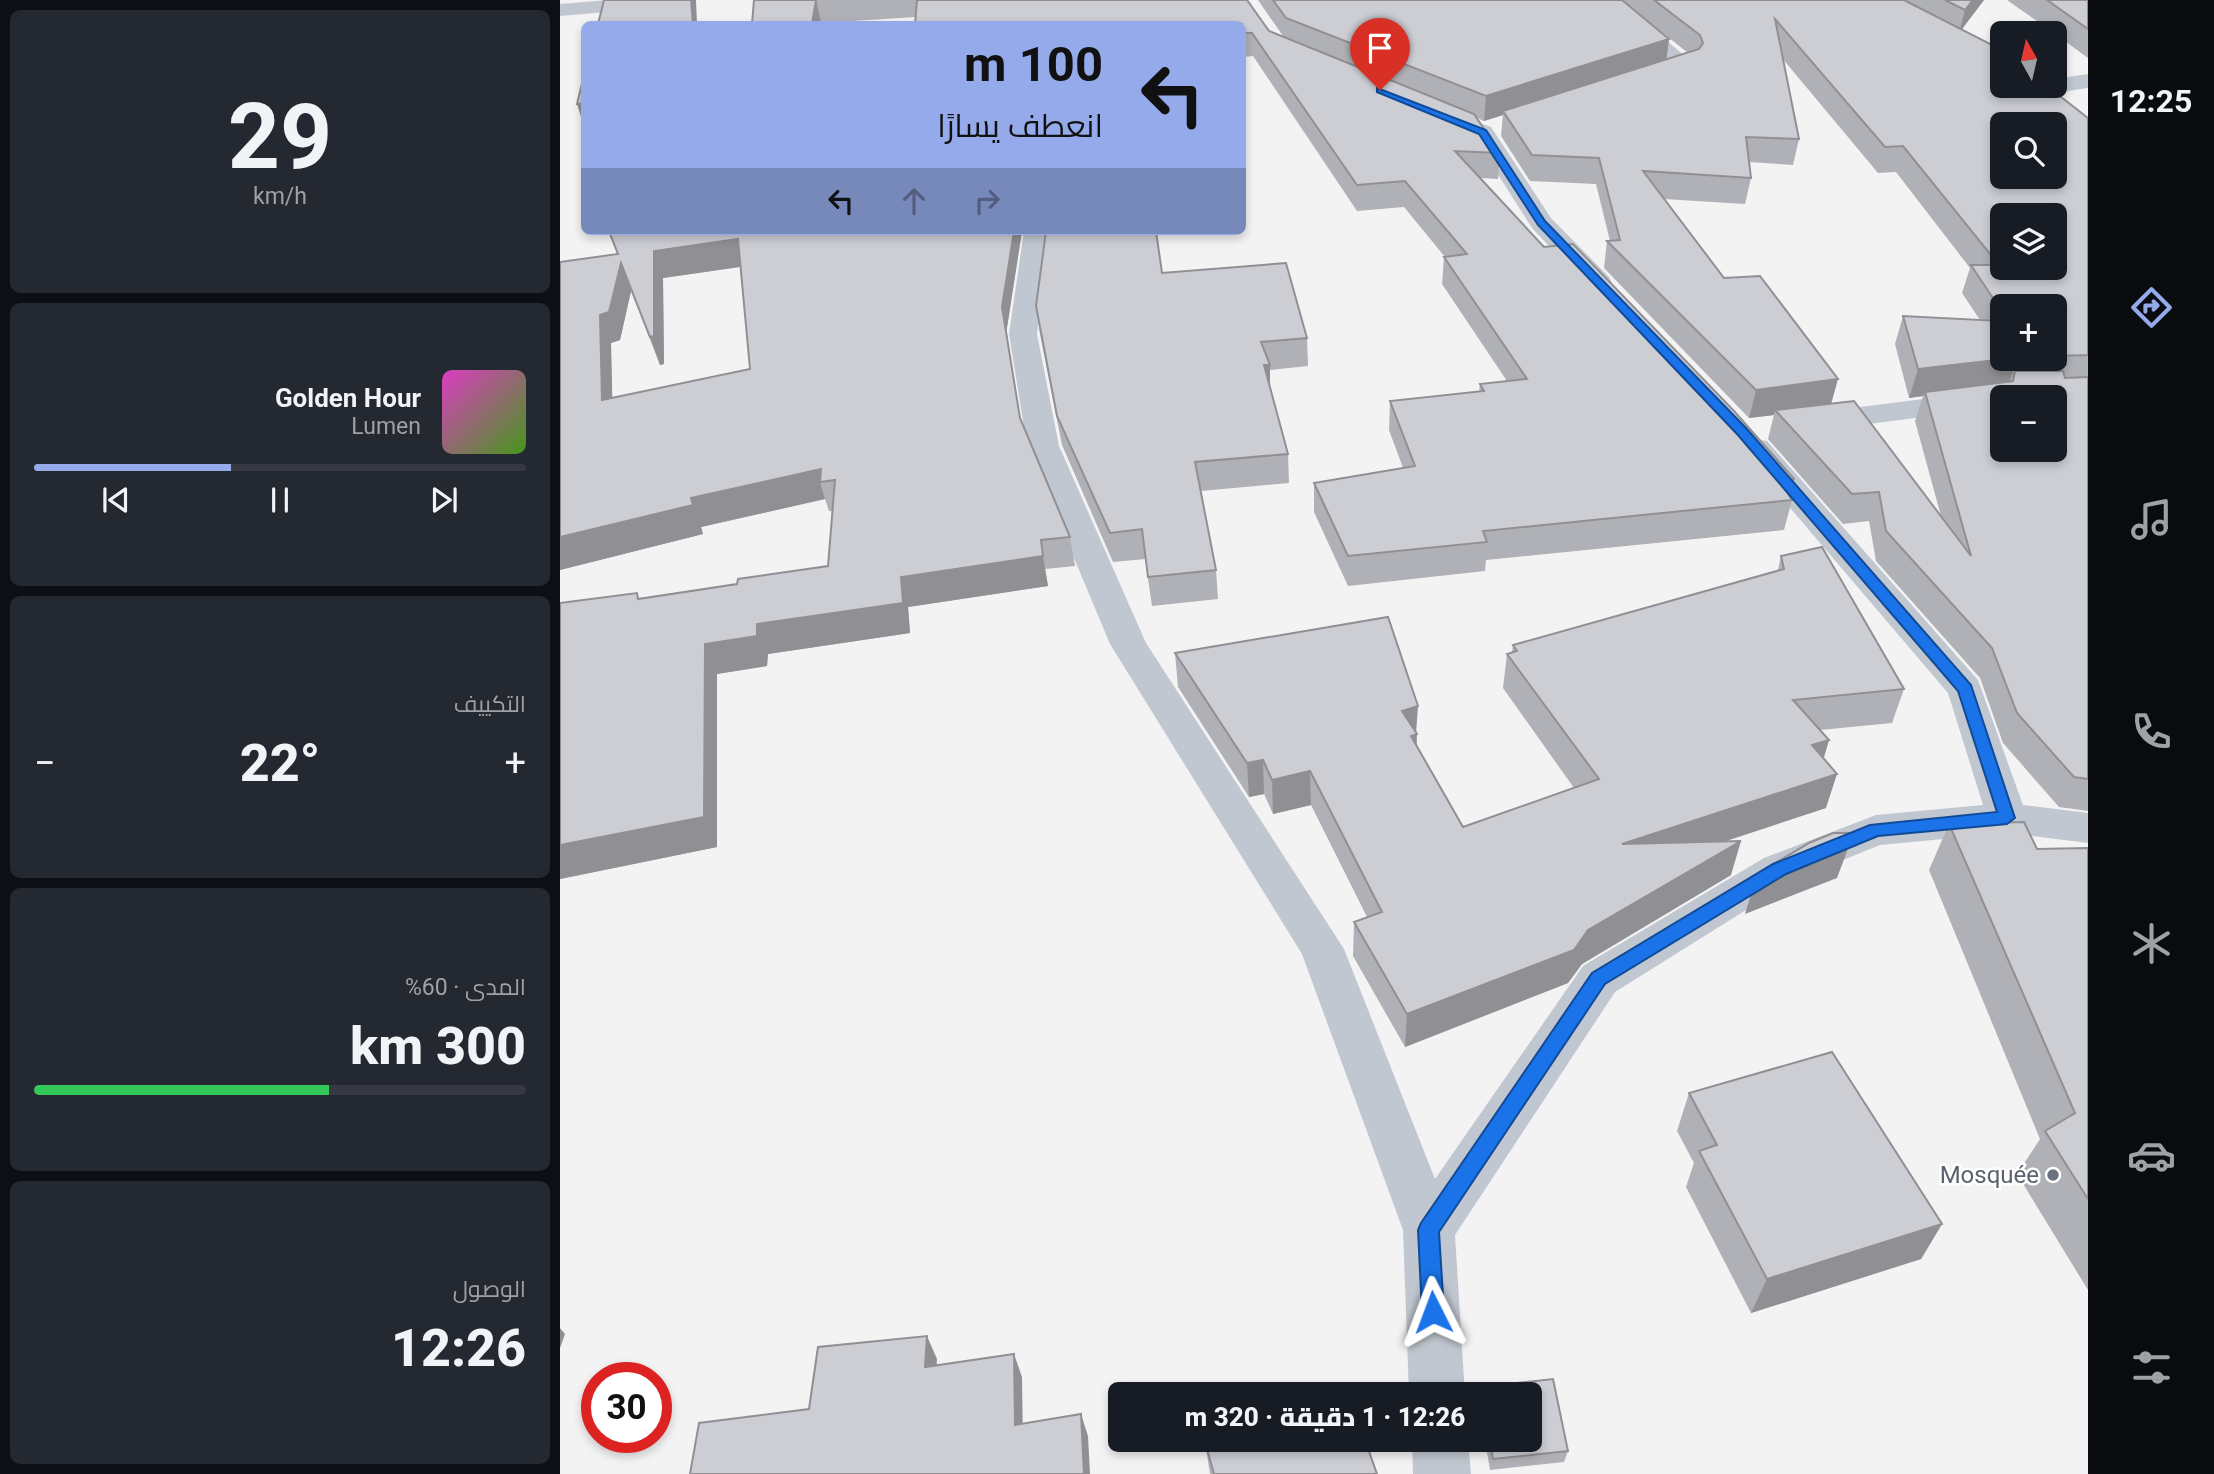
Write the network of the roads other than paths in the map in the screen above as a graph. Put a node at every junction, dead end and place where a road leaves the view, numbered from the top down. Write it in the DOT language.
graph roads {
  1 [pos="680,0"];
  2 [pos="1606,0"];
  3 [pos="560,10"];
  4 [pos="2088,82"];
  5 [pos="1635,83"];
  6 [pos="2067,84"];
  7 [pos="1432,111"];
  8 [pos="1036,235"];
  9 [pos="1618,302"];
  10 [pos="1990,399"];
  11 [pos="2007,818"];
  12 [pos="2088,828"];
  13 [pos="1429,1230"];
  14 [pos="1436,1382"];
  15 [pos="1440,1452"];
  16 [pos="1441,1474"];
  1 -- 3 [label="street"];
  2 -- 5 [label="street"];
  4 -- 6 [label="street"];
  7 -- 9 [label="street"];
  8 -- 13 [label="street"];
  10 -- 11 [label="street"];
  11 -- 12 [label="street"];
  11 -- 13 [label="street"];
  13 -- 14 [label="street"];
  15 -- 16 [label="street"];
}
